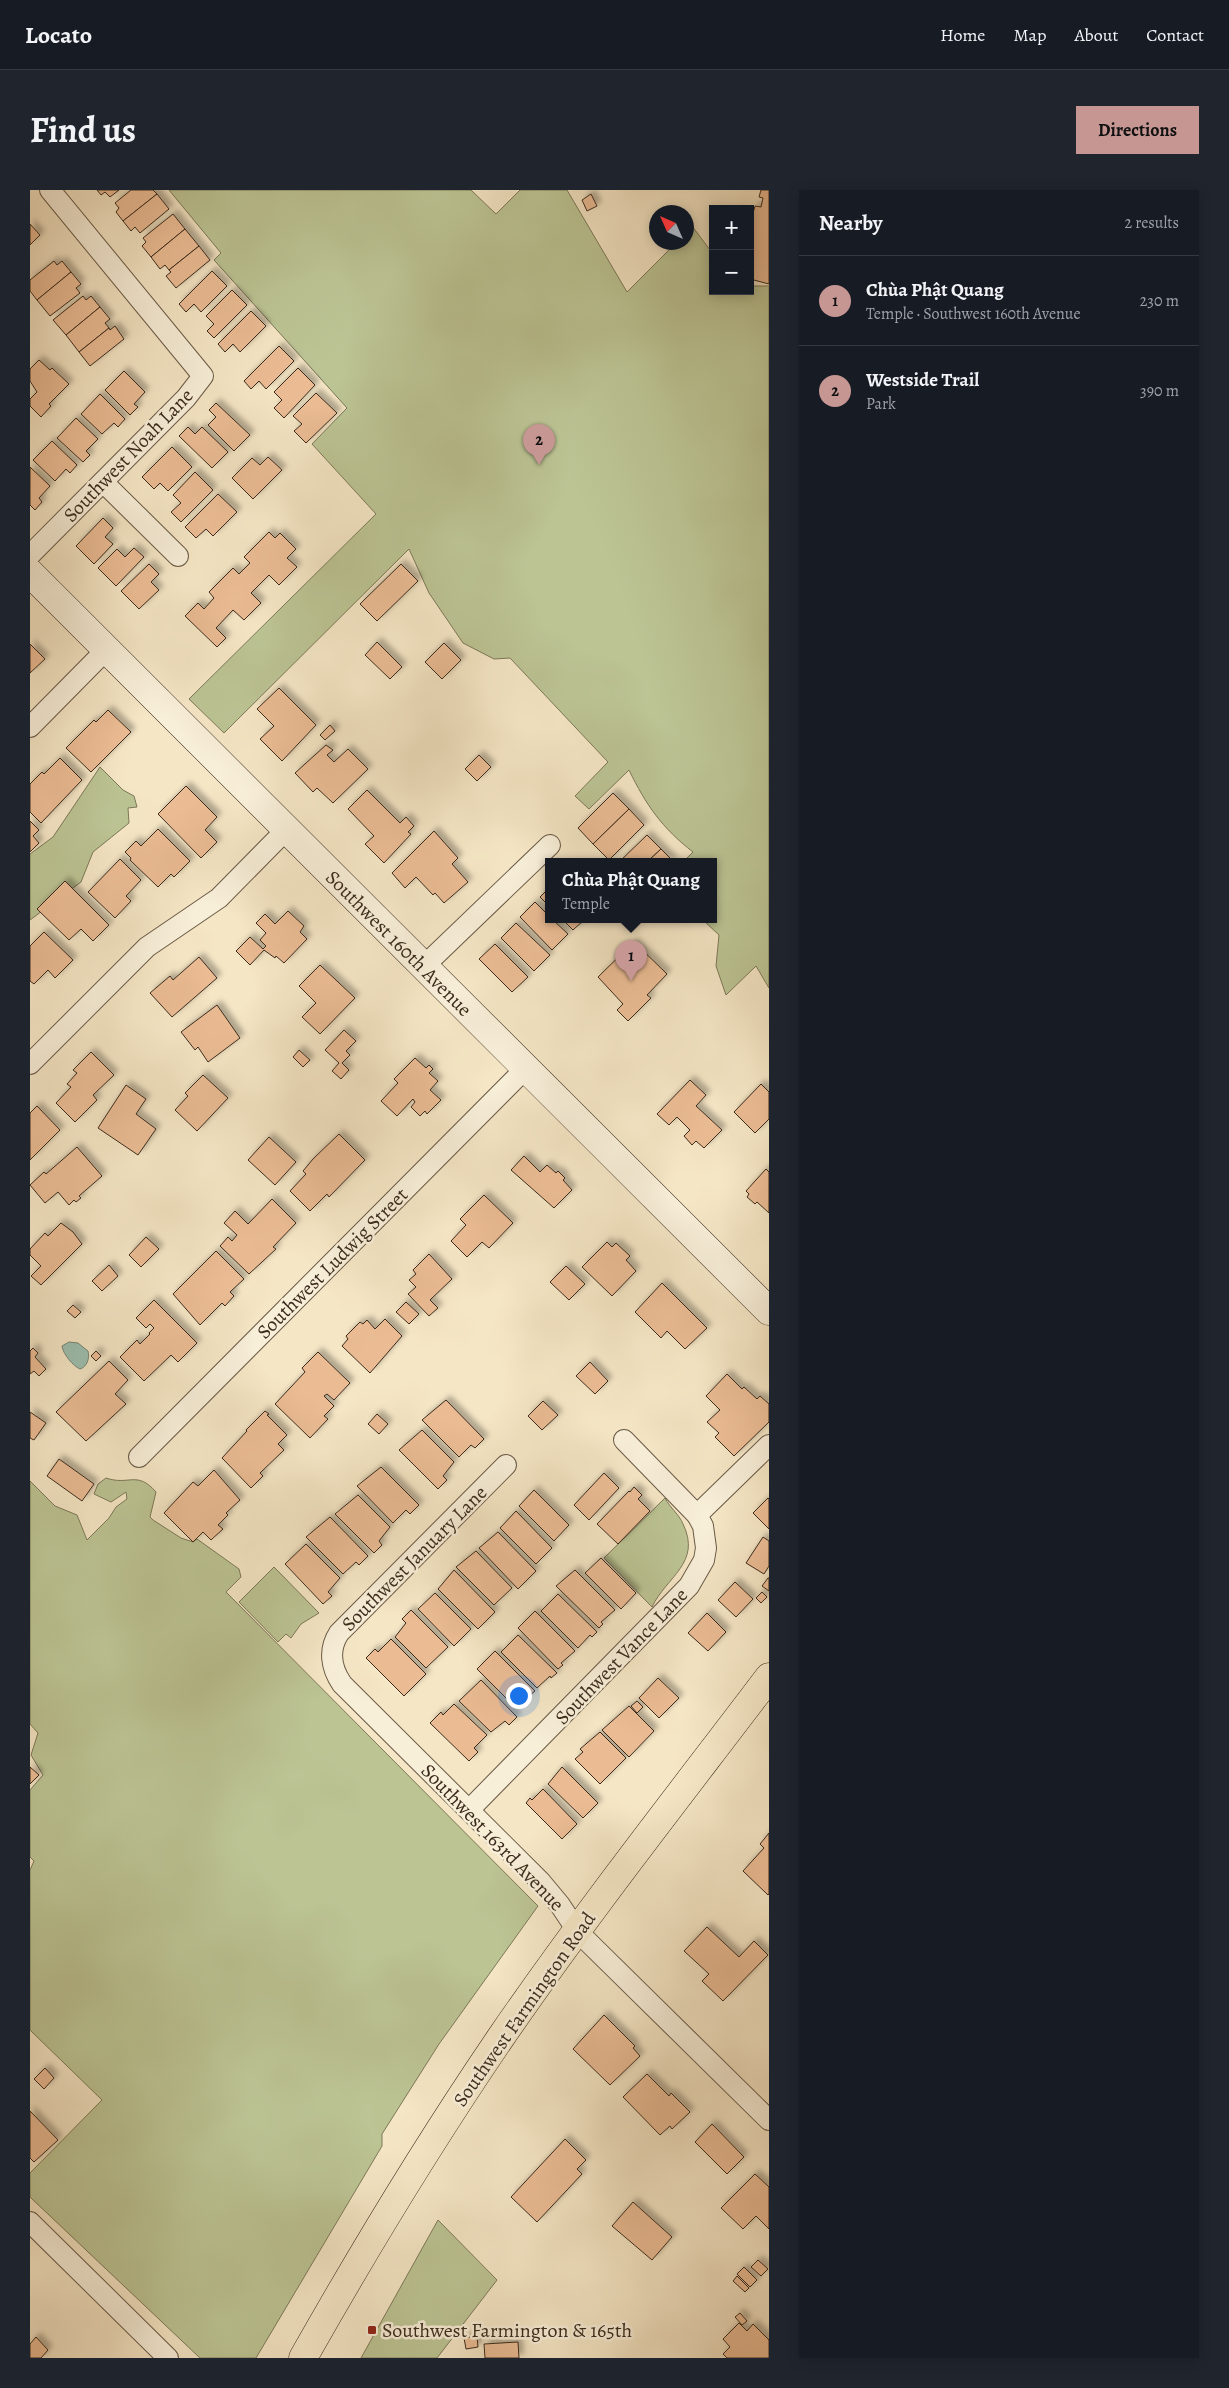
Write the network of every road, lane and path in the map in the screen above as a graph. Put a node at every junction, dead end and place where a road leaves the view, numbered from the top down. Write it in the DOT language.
graph roads {
  1 [pos="50,190"];
  2 [pos="103,482"];
  3 [pos="30,556"];
  4 [pos="178,556"];
  5 [pos="30,573"];
  6 [pos="106,650"];
  7 [pos="30,727"];
  8 [pos="286,830"];
  9 [pos="550,845"];
  10 [pos="423,967"];
  11 [pos="30,1064"];
  12 [pos="525,1069"];
  13 [pos="769,1311"];
  14 [pos="624,1440"];
  15 [pos="769,1445"];
  16 [pos="139,1457"];
  17 [pos="506,1465"];
  18 [pos="697,1515"];
  19 [pos="332,1656"];
  20 [pos="769,1677"];
  21 [pos="470,1809"];
  22 [pos="578,1932"];
  23 [pos="769,2120"];
  24 [pos="30,2222"];
  25 [pos="168,2358"];
  26 [pos="303,2358"];
  1 -- 2 [label="street, Southwest Noah Lane"];
  2 -- 3 [label="street, Southwest Noah Lane"];
  2 -- 4 [label="street"];
  5 -- 6 [label="street, Southwest 160th Avenue"];
  6 -- 7 [label="street"];
  6 -- 8 [label="street, Southwest 160th Avenue"];
  8 -- 10 [label="street, Southwest 160th Avenue"];
  8 -- 11 [label="street"];
  9 -- 10 [label="street"];
  10 -- 12 [label="street, Southwest 160th Avenue"];
  12 -- 13 [label="street, Southwest 160th Avenue"];
  12 -- 16 [label="street, Southwest Ludwig Street"];
  14 -- 18 [label="street"];
  15 -- 18 [label="street"];
  17 -- 19 [label="street, Southwest January Lane"];
  18 -- 21 [label="street, Southwest Vance Lane"];
  19 -- 21 [label="street, Southwest 163rd Avenue"];
  20 -- 22 [label="main road, Southwest Farmington Road"];
  21 -- 22 [label="street, Southwest 163rd Avenue"];
  22 -- 23 [label="street, Southwest 163rd Avenue"];
  22 -- 26 [label="main road, Southwest Farmington Road"];
  24 -- 25 [label="street"];
}
